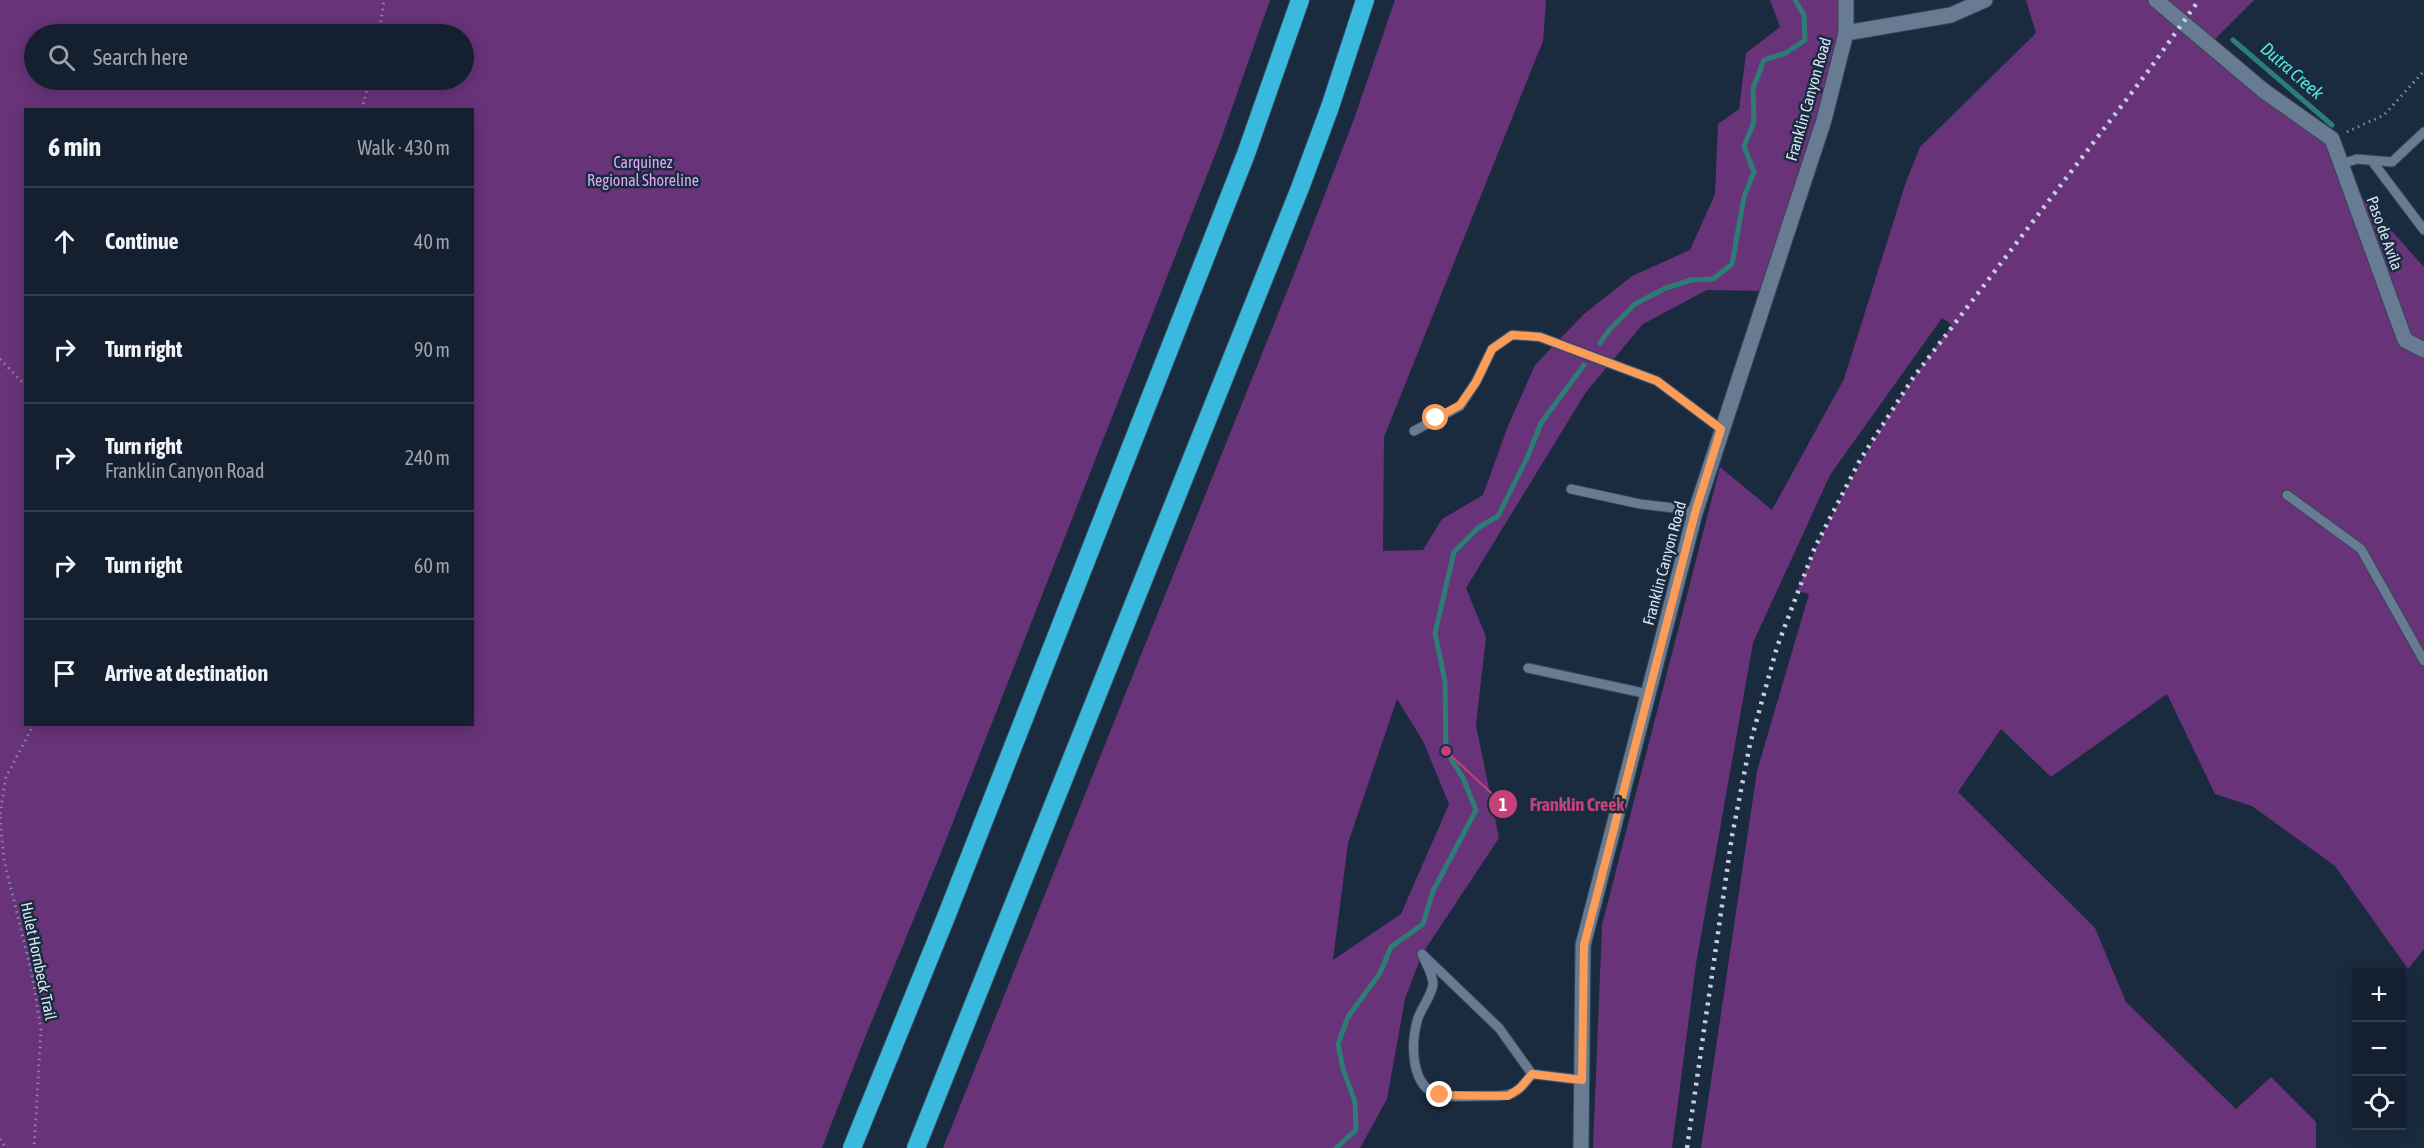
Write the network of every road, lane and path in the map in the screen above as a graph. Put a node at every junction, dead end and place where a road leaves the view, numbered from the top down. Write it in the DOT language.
graph roads {
  1 [pos="384,0"];
  2 [pos="1300,0"];
  3 [pos="1365,0"];
  4 [pos="1846,0"];
  5 [pos="1985,0"];
  6 [pos="2156,0"];
  7 [pos="380,24"];
  8 [pos="1846,33"];
  9 [pos="2424,71"];
  10 [pos="367,90"];
  11 [pos="362,108"];
  12 [pos="2424,132"];
  13 [pos="2332,139"];
  14 [pos="2372,161"];
  15 [pos="2341,164"];
  16 [pos="2424,230"];
  17 [pos="2424,350"];
  18 [pos="0,359"];
  19 [pos="24,385"];
  20 [pos="1721,429"];
  21 [pos="1414,431"];
  22 [pos="1571,489"];
  23 [pos="2287,495"];
  24 [pos="1695,513"];
  25 [pos="2424,662"];
  26 [pos="1528,668"];
  27 [pos="1648,694"];
  28 [pos="33,726"];
  29 [pos="0,815"];
  30 [pos="1532,1074"];
  31 [pos="1582,1080"];
  32 [pos="0,1140"];
  33 [pos="6,1148"];
  34 [pos="34,1148"];
  35 [pos="852,1148"];
  36 [pos="916,1148"];
  37 [pos="1581,1148"];
  1 -- 7 [label="path"];
  2 -- 35 [label="highway"];
  3 -- 36 [label="highway"];
  4 -- 8 [label="street, Franklin Canyon Road"];
  5 -- 8 [label="street"];
  6 -- 13 [label="street"];
  8 -- 20 [label="street, Franklin Canyon Road"];
  9 -- 13 [label="path"];
  10 -- 11 [label="path"];
  12 -- 14 [label="lane"];
  13 -- 15 [label="street, Paso de Avila"];
  14 -- 15 [label="lane"];
  14 -- 16 [label="lane"];
  15 -- 17 [label="street, Paso de Avila"];
  18 -- 19 [label="path"];
  20 -- 21 [label="lane"];
  20 -- 24 [label="street, Franklin Canyon Road"];
  22 -- 24 [label="lane"];
  23 -- 25 [label="lane"];
  24 -- 27 [label="street, Franklin Canyon Road"];
  26 -- 27 [label="lane"];
  27 -- 31 [label="street, Franklin Canyon Road"];
  28 -- 29 [label="path, Hulet Hornbeck Trail"];
  29 -- 34 [label="path, Hulet Hornbeck Trail"];
  30 -- 30 [label="lane"];
  30 -- 31 [label="lane"];
  31 -- 37 [label="street, Franklin Canyon Road"];
  32 -- 33 [label="path"];
}
